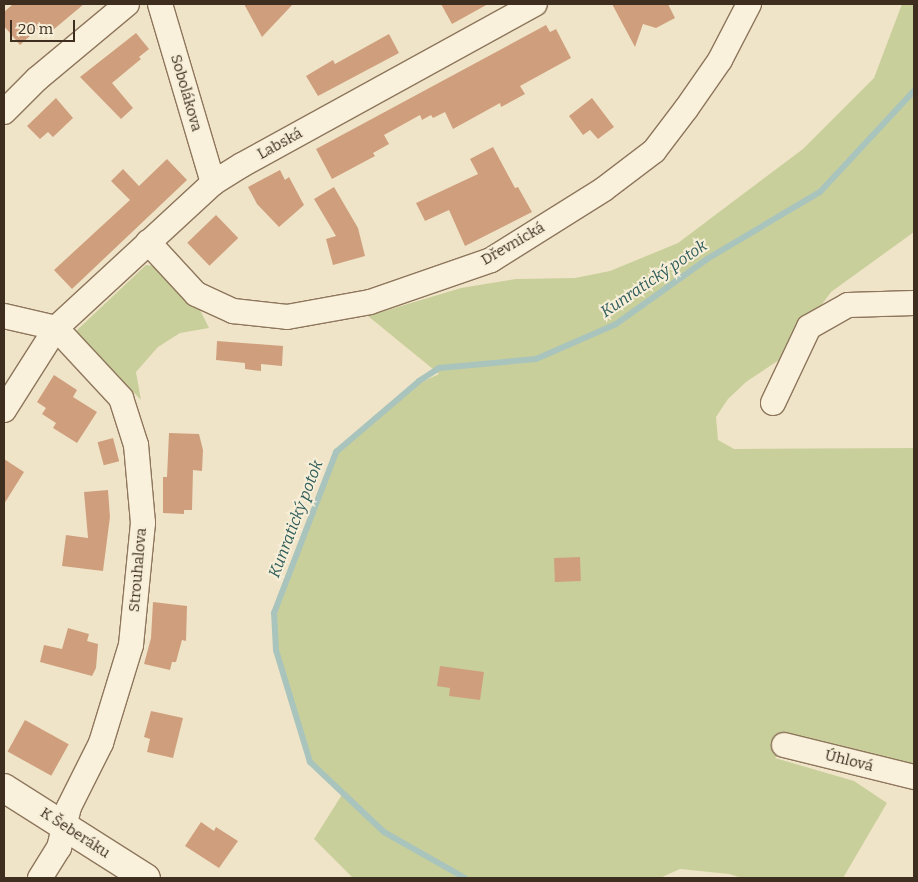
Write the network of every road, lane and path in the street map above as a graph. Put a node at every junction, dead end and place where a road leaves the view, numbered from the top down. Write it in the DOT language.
graph roads {
  1 [pos="127,4"];
  2 [pos="160,4"];
  3 [pos="535,4"];
  4 [pos="749,4"];
  5 [pos="4,112"];
  6 [pos="213,183"];
  7 [pos="148,242"];
  8 [pos="914,302"];
  9 [pos="4,316"];
  10 [pos="56,328"];
  11 [pos="773,403"];
  12 [pos="4,410"];
  13 [pos="784,744"];
  14 [pos="914,776"];
  15 [pos="4,788"];
  16 [pos="66,828"];
  17 [pos="40,878"];
  18 [pos="146,878"];
  1 -- 5 [label="street"];
  2 -- 6 [label="street, Sobolákova"];
  3 -- 6 [label="street, Labská"];
  4 -- 7 [label="street, Dřevnická"];
  6 -- 7 [label="street, Labská"];
  7 -- 10 [label="street, Labská"];
  8 -- 11 [label="street"];
  9 -- 10 [label="street"];
  10 -- 12 [label="street, Labská"];
  10 -- 16 [label="street, Strouhalova"];
  13 -- 14 [label="street, Úhlová"];
  15 -- 16 [label="street, K Šeberáku"];
  16 -- 17 [label="street, Strouhalova"];
  16 -- 18 [label="street, K Šeberáku"];
}
